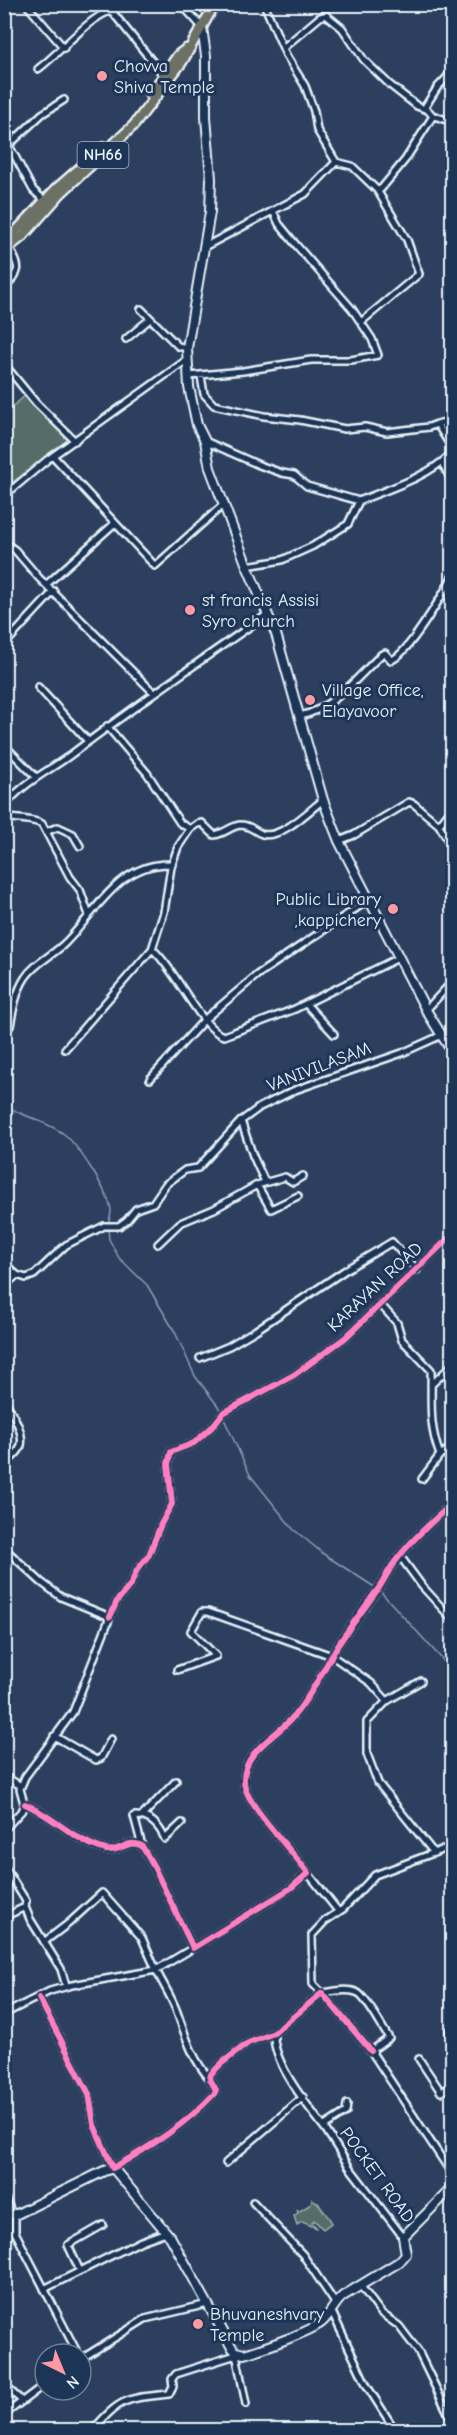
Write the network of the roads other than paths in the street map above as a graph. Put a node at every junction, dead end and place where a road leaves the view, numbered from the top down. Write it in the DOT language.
graph roads {
  1 [pos="26,4"];
  2 [pos="106,4"];
  3 [pos="181,4"];
  4 [pos="215,4"];
  5 [pos="264,4"];
  6 [pos="449,4"];
  7 [pos="453,8"];
  8 [pos="110,11"];
  9 [pos="202,27"];
  10 [pos="189,47"];
  11 [pos="64,48"];
  12 [pos="283,48"];
  13 [pos="207,56"];
  14 [pos="39,69"];
  15 [pos="453,72"];
  16 [pos="166,79"];
  17 [pos="64,100"];
  18 [pos="425,109"];
  19 [pos="432,115"];
  20 [pos="453,122"];
  21 [pos="4,136"];
  22 [pos="10,144"];
  23 [pos="336,162"];
  24 [pos="377,190"];
  25 [pos="47,203"];
  26 [pos="273,212"];
  27 [pos="204,247"];
  28 [pos="6,248"];
  29 [pos="4,289"];
  30 [pos="141,309"];
  31 [pos="150,319"];
  32 [pos="361,322"];
  33 [pos="126,339"];
  34 [pos="187,348"];
  35 [pos="188,359"];
  36 [pos="4,364"];
  37 [pos="201,375"];
  38 [pos="189,376"];
  39 [pos="453,420"];
  40 [pos="437,424"];
  41 [pos="75,441"];
  42 [pos="205,441"];
  43 [pos="453,451"];
  44 [pos="53,456"];
  45 [pos="442,464"];
  46 [pos="453,481"];
  47 [pos="4,496"];
  48 [pos="359,501"];
  49 [pos="224,504"];
  50 [pos="115,523"];
  51 [pos="4,542"];
  52 [pos="247,566"];
  53 [pos="453,577"];
  54 [pos="46,584"];
  55 [pos="54,591"];
  56 [pos="268,614"];
  57 [pos="4,645"];
  58 [pos="38,687"];
  59 [pos="154,693"];
  60 [pos="300,716"];
  61 [pos="107,726"];
  62 [pos="87,740"];
  63 [pos="4,745"];
  64 [pos="36,777"];
  65 [pos="323,800"];
  66 [pos="4,807"];
  67 [pos="453,808"];
  68 [pos="4,818"];
  69 [pos="439,825"];
  70 [pos="189,829"];
  71 [pos="48,831"];
  72 [pos="339,841"];
  73 [pos="80,846"];
  74 [pos="453,847"];
  75 [pos="172,864"];
  76 [pos="370,899"];
  77 [pos="89,915"];
  78 [pos="152,949"];
  79 [pos="398,958"];
  80 [pos="453,982"];
  81 [pos="306,1004"];
  82 [pos="426,1010"];
  83 [pos="205,1019"];
  84 [pos="10,1026"];
  85 [pos="334,1034"];
  86 [pos="441,1035"];
  87 [pos="65,1049"];
  88 [pos="453,1052"];
  89 [pos="150,1079"];
  90 [pos="241,1121"];
  91 [pos="303,1176"];
  92 [pos="266,1182"];
  93 [pos="257,1185"];
  94 [pos="298,1196"];
  95 [pos="453,1235"];
  96 [pos="158,1244"];
  97 [pos="4,1263"];
  98 [pos="417,1270"];
  99 [pos="17,1275"];
  100 [pos="4,1286"];
  101 [pos="380,1305"];
  102 [pos="200,1358"];
  103 [pos="453,1365"];
  104 [pos="431,1385"];
  105 [pos="4,1399"];
  106 [pos="453,1448"];
  107 [pos="440,1455"];
  108 [pos="4,1465"];
  109 [pos="422,1479"];
  110 [pos="453,1504"];
  111 [pos="4,1548"];
  112 [pos="400,1556"];
  113 [pos="109,1616"];
  114 [pos="453,1619"];
  115 [pos="332,1656"];
  116 [pos="177,1671"];
  117 [pos="421,1681"];
  118 [pos="387,1701"];
  119 [pos="54,1736"];
  120 [pos="111,1739"];
  121 [pos="4,1776"];
  122 [pos="176,1780"];
  123 [pos="21,1786"];
  124 [pos="25,1804"];
  125 [pos="143,1815"];
  126 [pos="182,1823"];
  127 [pos="4,1830"];
  128 [pos="142,1846"];
  129 [pos="453,1846"];
  130 [pos="434,1853"];
  131 [pos="4,1866"];
  132 [pos="308,1873"];
  133 [pos="25,1907"];
  134 [pos="338,1911"];
  135 [pos="4,1917"];
  136 [pos="44,1942"];
  137 [pos="193,1948"];
  138 [pos="156,1970"];
  139 [pos="66,1986"];
  140 [pos="322,1993"];
  141 [pos="39,1998"];
  142 [pos="4,2014"];
  143 [pos="449,2031"];
  144 [pos="274,2033"];
  145 [pos="453,2039"];
  146 [pos="371,2051"];
  147 [pos="419,2059"];
  148 [pos="210,2079"];
  149 [pos="453,2086"];
  150 [pos="303,2097"];
  151 [pos="347,2104"];
  152 [pos="326,2130"];
  153 [pos="226,2163"];
  154 [pos="113,2168"];
  155 [pos="453,2174"];
  156 [pos="453,2188"];
  157 [pos="4,2198"];
  158 [pos="253,2202"];
  159 [pos="13,2214"];
  160 [pos="4,2221"];
  161 [pos="103,2225"];
  162 [pos="166,2232"];
  163 [pos="403,2237"];
  164 [pos="80,2271"];
  165 [pos="360,2284"];
  166 [pos="44,2289"];
  167 [pos="208,2304"];
  168 [pos="333,2306"];
  169 [pos="72,2342"];
  170 [pos="93,2352"];
  171 [pos="237,2354"];
  172 [pos="4,2385"];
  173 [pos="33,2393"];
  174 [pos="22,2401"];
  175 [pos="246,2404"];
  176 [pos="4,2415"];
  177 [pos="453,2421"];
  178 [pos="93,2430"];
  179 [pos="395,2430"];
  1 -- 11 [label="street"];
  2 -- 8 [label="street"];
  3 -- 9 [label="street"];
  4 -- 9 [label="highway, NH66"];
  5 -- 12 [label="street"];
  6 -- 7 [label="street"];
  8 -- 11 [label="street"];
  8 -- 16 [label="street"];
  9 -- 10 [label="highway, NH66"];
  9 -- 13 [label="main road"];
  10 -- 13 [label="main road"];
  10 -- 16 [label="highway, NH66"];
  11 -- 14 [label="street"];
  12 -- 18 [label="street"];
  12 -- 23 [label="street"];
  13 -- 27 [label="main road"];
  15 -- 18 [label="street"];
  16 -- 25 [label="highway, NH66"];
  17 -- 22 [label="street"];
  18 -- 19 [label="street"];
  19 -- 20 [label="street"];
  19 -- 24 [label="street"];
  21 -- 22 [label="street"];
  22 -- 25 [label="street"];
  23 -- 24 [label="street"];
  23 -- 26 [label="street"];
  24 -- 32 [label="street"];
  25 -- 28 [label="highway, NH66"];
  26 -- 27 [label="street"];
  26 -- 32 [label="street"];
  27 -- 34 [label="main road"];
  28 -- 29 [label="street"];
  30 -- 31 [label="street"];
  31 -- 33 [label="street"];
  31 -- 34 [label="street"];
  32 -- 37 [label="street"];
  34 -- 35 [label="main road"];
  35 -- 38 [label="main road"];
  35 -- 41 [label="street"];
  36 -- 41 [label="street"];
  37 -- 38 [label="street"];
  37 -- 40 [label="street"];
  38 -- 42 [label="main road"];
  39 -- 40 [label="street"];
  40 -- 43 [label="street"];
  41 -- 44 [label="street"];
  42 -- 48 [label="street"];
  42 -- 49 [label="main road"];
  43 -- 45 [label="street"];
  44 -- 47 [label="street"];
  44 -- 50 [label="street"];
  45 -- 46 [label="street"];
  45 -- 48 [label="street"];
  48 -- 52 [label="street"];
  49 -- 50 [label="street"];
  49 -- 52 [label="main road"];
  50 -- 54 [label="street"];
  51 -- 54 [label="street"];
  52 -- 56 [label="main road"];
  53 -- 60 [label="street"];
  54 -- 55 [label="street"];
  55 -- 57 [label="street"];
  55 -- 59 [label="street"];
  56 -- 59 [label="street"];
  56 -- 60 [label="main road"];
  58 -- 62 [label="street"];
  59 -- 61 [label="street"];
  60 -- 65 [label="main road"];
  61 -- 62 [label="street"];
  61 -- 70 [label="street"];
  62 -- 64 [label="street"];
  63 -- 64 [label="street"];
  64 -- 66 [label="street"];
  65 -- 70 [label="street"];
  65 -- 72 [label="main road"];
  67 -- 69 [label="street"];
  68 -- 71 [label="street"];
  69 -- 72 [label="street"];
  69 -- 74 [label="street"];
  70 -- 75 [label="street"];
  71 -- 73 [label="street"];
  71 -- 77 [label="street"];
  72 -- 76 [label="main road"];
  75 -- 77 [label="street"];
  75 -- 78 [label="street"];
  76 -- 79 [label="main road"];
  76 -- 83 [label="street"];
  77 -- 84 [label="street"];
  78 -- 83 [label="street"];
  78 -- 87 [label="street"];
  79 -- 81 [label="street"];
  79 -- 82 [label="main road"];
  80 -- 82 [label="street"];
  81 -- 83 [label="street"];
  81 -- 85 [label="street"];
  82 -- 86 [label="main road"];
  83 -- 89 [label="street"];
  86 -- 88 [label="main road"];
  86 -- 90 [label="street, VANIVILASAM"];
  90 -- 92 [label="street"];
  90 -- 99 [label="street, VANIVILASAM"];
  91 -- 92 [label="street"];
  92 -- 93 [label="street"];
  93 -- 94 [label="street"];
  93 -- 96 [label="street"];
  95 -- 98 [label="street, KARAYAN ROAD"];
  97 -- 99 [label="street"];
  98 -- 101 [label="street, KARAYAN ROAD"];
  98 -- 102 [label="street"];
  99 -- 100 [label="street"];
  101 -- 104 [label="street"];
  101 -- 113 [label="street, KARAYAN ROAD"];
  103 -- 104 [label="street"];
  104 -- 107 [label="street"];
  105 -- 108 [label="street"];
  106 -- 107 [label="street"];
  107 -- 109 [label="street"];
  110 -- 112 [label="street"];
  111 -- 113 [label="street"];
  112 -- 114 [label="street"];
  112 -- 115 [label="street"];
  113 -- 119 [label="street"];
  115 -- 116 [label="street"];
  115 -- 118 [label="street"];
  115 -- 132 [label="street"];
  117 -- 118 [label="street"];
  118 -- 130 [label="street"];
  119 -- 120 [label="street"];
  119 -- 123 [label="street"];
  121 -- 123 [label="street"];
  122 -- 125 [label="street"];
  123 -- 124 [label="street"];
  124 -- 127 [label="street"];
  124 -- 128 [label="street"];
  125 -- 126 [label="street"];
  125 -- 128 [label="street"];
  128 -- 137 [label="street"];
  129 -- 130 [label="street"];
  130 -- 134 [label="street"];
  131 -- 133 [label="street"];
  132 -- 134 [label="street"];
  132 -- 137 [label="street"];
  133 -- 135 [label="street"];
  133 -- 136 [label="street"];
  134 -- 140 [label="street"];
  136 -- 138 [label="street"];
  136 -- 139 [label="street"];
  137 -- 138 [label="street"];
  138 -- 139 [label="street"];
  138 -- 148 [label="street"];
  139 -- 141 [label="street"];
  140 -- 144 [label="street"];
  140 -- 146 [label="street"];
  140 -- 146 [label="street"];
  141 -- 142 [label="street"];
  141 -- 154 [label="street"];
  143 -- 145 [label="street"];
  144 -- 148 [label="street"];
  144 -- 150 [label="street"];
  146 -- 155 [label="street"];
  147 -- 149 [label="street"];
  148 -- 154 [label="street"];
  150 -- 152 [label="street"];
  150 -- 153 [label="street"];
  151 -- 152 [label="street, POCKET ROAD"];
  152 -- 163 [label="street, POCKET ROAD"];
  154 -- 159 [label="main road"];
  154 -- 162 [label="main road"];
  156 -- 163 [label="main road"];
  157 -- 159 [label="main road"];
  158 -- 168 [label="street"];
  159 -- 160 [label="street"];
  159 -- 166 [label="street"];
  161 -- 164 [label="street"];
  162 -- 164 [label="street"];
  162 -- 167 [label="main road"];
  163 -- 165 [label="main road"];
  164 -- 166 [label="street"];
  165 -- 168 [label="main road"];
  165 -- 177 [label="street"];
  166 -- 169 [label="street"];
  167 -- 170 [label="street"];
  167 -- 171 [label="main road"];
  168 -- 171 [label="main road"];
  168 -- 179 [label="street"];
  171 -- 175 [label="street"];
  171 -- 178 [label="street"];
  172 -- 174 [label="street"];
  173 -- 174 [label="street"];
  174 -- 176 [label="street"];
}
